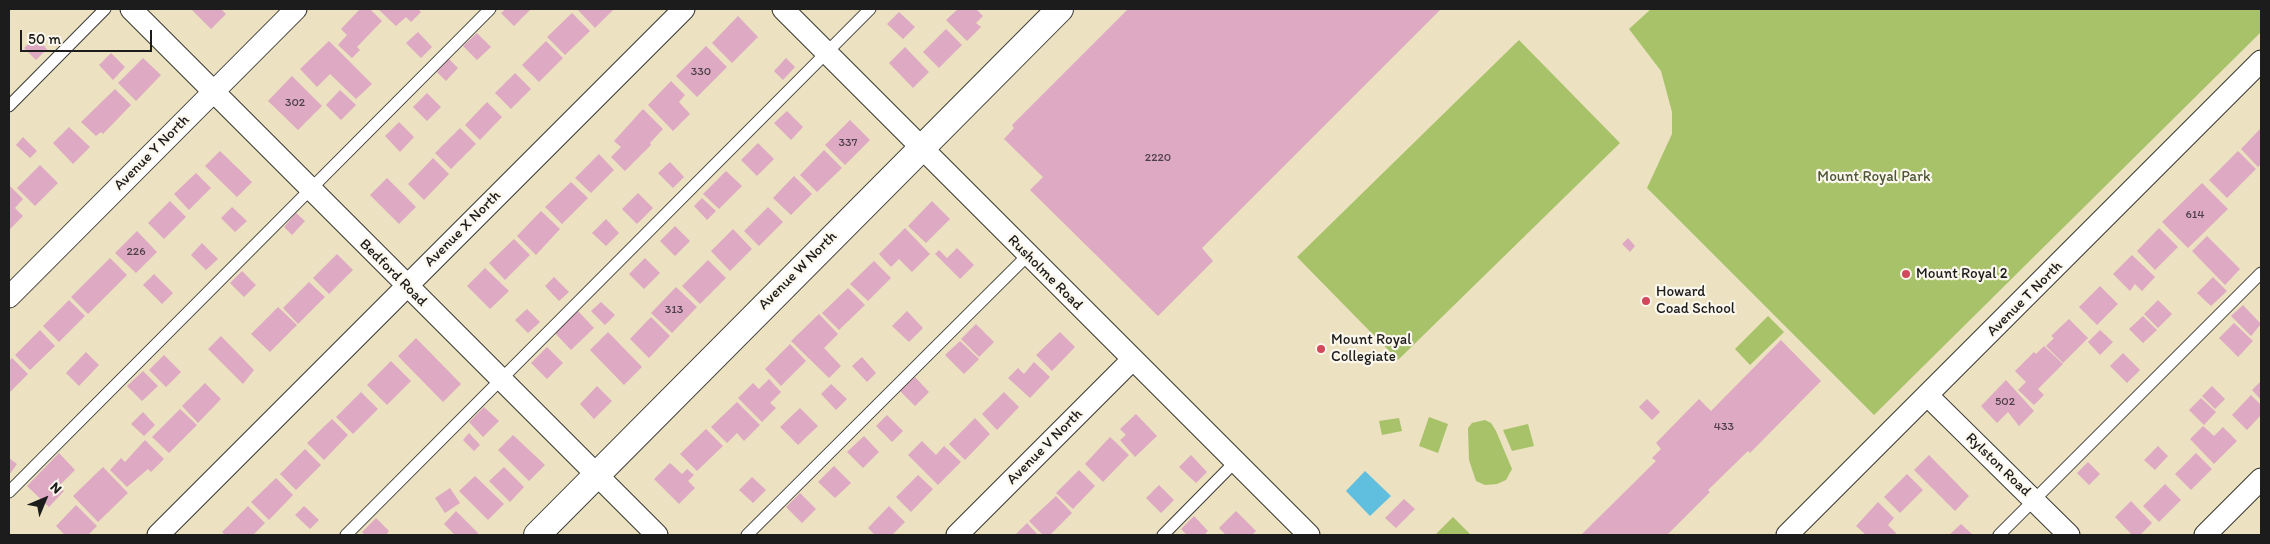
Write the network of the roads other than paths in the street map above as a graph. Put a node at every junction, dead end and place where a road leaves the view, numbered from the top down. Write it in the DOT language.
graph roads {
  1 [pos="105,9"];
  2 [pos="130,9"];
  3 [pos="296,9"];
  4 [pos="490,9"];
  5 [pos="684,9"];
  6 [pos="783,9"];
  7 [pos="870,9"];
  8 [pos="1060,9"];
  9 [pos="827,52"];
  10 [pos="2261,61"];
  11 [pos="214,90"];
  12 [pos="9,106"];
  13 [pos="921,147"];
  14 [pos="311,189"];
  15 [pos="1028,255"];
  16 [pos="2261,273"];
  17 [pos="406,286"];
  18 [pos="9,297"];
  19 [pos="1132,360"];
  20 [pos="501,380"];
  21 [pos="1928,396"];
  22 [pos="1236,462"];
  23 [pos="597,475"];
  24 [pos="2261,479"];
  25 [pos="9,492"];
  26 [pos="2034,500"];
  27 [pos="158,535"];
  28 [pos="346,535"];
  29 [pos="538,535"];
  30 [pos="657,535"];
  31 [pos="747,535"];
  32 [pos="957,535"];
  33 [pos="1163,535"];
  34 [pos="1309,535"];
  35 [pos="1787,535"];
  36 [pos="1999,535"];
  37 [pos="2069,535"];
  38 [pos="2205,535"];
  1 -- 12 [label="lane"];
  2 -- 11 [label="street, Bedford Road"];
  3 -- 11 [label="street, Avenue Y North"];
  4 -- 14 [label="lane"];
  5 -- 17 [label="street, Avenue X North"];
  6 -- 9 [label="street, Rusholme Road"];
  7 -- 9 [label="lane"];
  8 -- 13 [label="street, Avenue W North"];
  9 -- 13 [label="street, Rusholme Road"];
  9 -- 20 [label="lane"];
  10 -- 21 [label="street, Avenue T North"];
  11 -- 14 [label="street, Bedford Road"];
  11 -- 18 [label="street, Avenue Y North"];
  13 -- 15 [label="street, Rusholme Road"];
  13 -- 23 [label="street, Avenue W North"];
  14 -- 17 [label="street, Bedford Road"];
  14 -- 25 [label="lane"];
  15 -- 19 [label="street, Rusholme Road"];
  15 -- 31 [label="lane"];
  16 -- 26 [label="lane"];
  17 -- 20 [label="street, Bedford Road"];
  17 -- 27 [label="street, Avenue X North"];
  19 -- 22 [label="street, Rusholme Road"];
  19 -- 32 [label="street, Avenue V North"];
  20 -- 23 [label="street, Bedford Road"];
  20 -- 28 [label="lane"];
  21 -- 26 [label="street, Rylston Road"];
  21 -- 35 [label="street, Avenue T North"];
  22 -- 33 [label="lane"];
  22 -- 34 [label="street, Rusholme Road"];
  23 -- 29 [label="street, Avenue W North"];
  23 -- 30 [label="street, Bedford Road"];
  24 -- 38 [label="street"];
  26 -- 36 [label="lane"];
  26 -- 37 [label="street, Rylston Road"];
}
